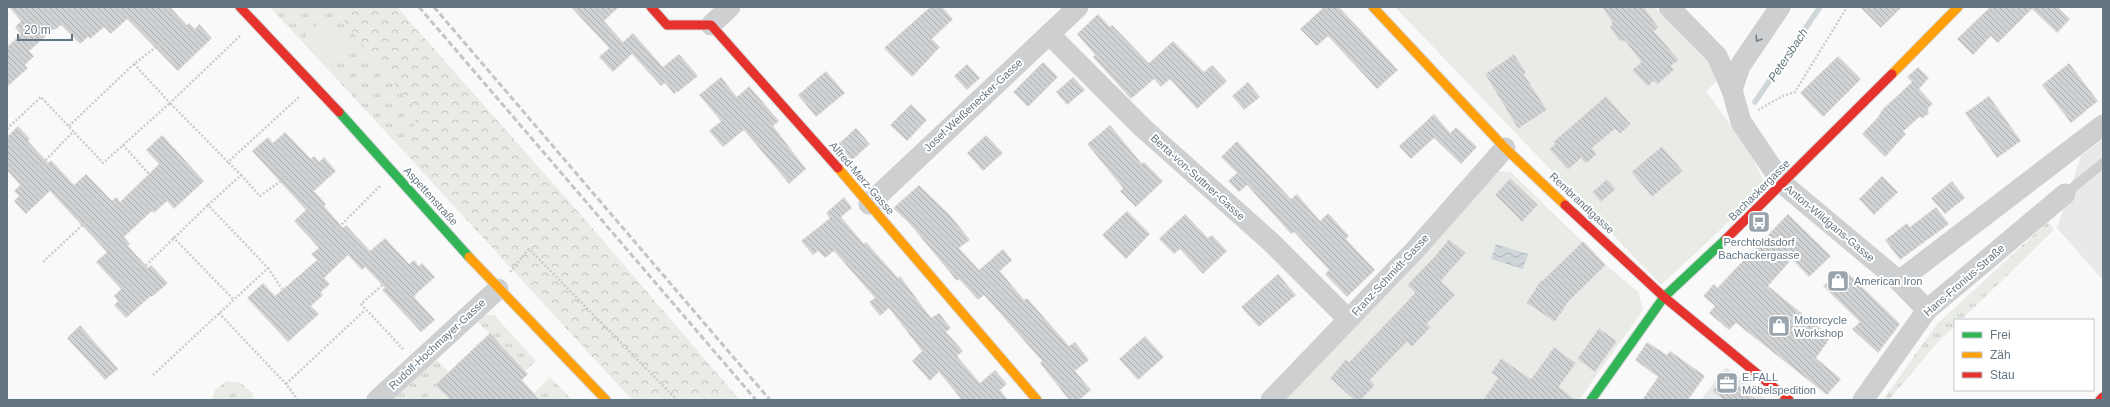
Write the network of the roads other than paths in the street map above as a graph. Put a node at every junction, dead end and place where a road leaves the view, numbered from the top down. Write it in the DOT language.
graph roads {
  1 [pos="240,7"];
  2 [pos="651,7"];
  3 [pos="730,7"];
  4 [pos="1078,7"];
  5 [pos="1373,7"];
  6 [pos="1669,7"];
  7 [pos="1780,7"];
  8 [pos="1958,7"];
  9 [pos="711,25"];
  10 [pos="1050,34"];
  11 [pos="1732,90"];
  12 [pos="2103,125"];
  13 [pos="1505,148"];
  14 [pos="2103,163"];
  15 [pos="1783,184"];
  16 [pos="2065,194"];
  17 [pos="869,204"];
  18 [pos="1899,281"];
  19 [pos="498,289"];
  20 [pos="1664,296"];
  21 [pos="1926,310"];
  22 [pos="1348,319"];
  23 [pos="2103,397"];
  24 [pos="377,400"];
  25 [pos="606,400"];
  26 [pos="1037,400"];
  27 [pos="1271,400"];
  28 [pos="1591,400"];
  29 [pos="1789,400"];
  30 [pos="1864,400"];
  31 [pos="2100,400"];
  1 -- 19 [label="street, Aspettenstraße"];
  2 -- 9 [label="street"];
  3 -- 9 [label="street"];
  4 -- 10 [label="street, Josef-Weißenecker-Gasse"];
  5 -- 13 [label="street, Rembrandtgasse"];
  6 -- 11 [label="street, Anton-Wildgans-Gasse"];
  7 -- 11 [label="street, one-way"];
  8 -- 15 [label="street, Bachackergasse"];
  9 -- 17 [label="street, Alfred-Merz-Gasse"];
  10 -- 17 [label="street, Josef-Weißenecker-Gasse"];
  10 -- 22 [label="street, Berta-von-Suttner-Gasse"];
  11 -- 15 [label="street, Anton-Wildgans-Gasse"];
  12 -- 18 [label="street"];
  13 -- 20 [label="street, Rembrandtgasse"];
  13 -- 22 [label="street, Franz-Schmidt-Gasse"];
  14 -- 16 [label="lane"];
  15 -- 18 [label="street, Anton-Wildgans-Gasse"];
  15 -- 20 [label="street, Bachackergasse"];
  16 -- 21 [label="street, Hans-Fronius-Straße"];
  17 -- 26 [label="street, Alfred-Merz-Gasse"];
  18 -- 21 [label="street, Anton-Wildgans-Gasse"];
  19 -- 24 [label="street, Rudolf-Hochmayer-Gasse"];
  19 -- 25 [label="street, Aspettenstraße"];
  20 -- 28 [label="street, Bachackergasse"];
  20 -- 29 [label="street, Rembrandtgasse"];
  21 -- 30 [label="street, Hans-Fronius-Straße"];
  22 -- 27 [label="street, Franz-Schmidt-Gasse"];
  23 -- 31 [label="street"];
}
